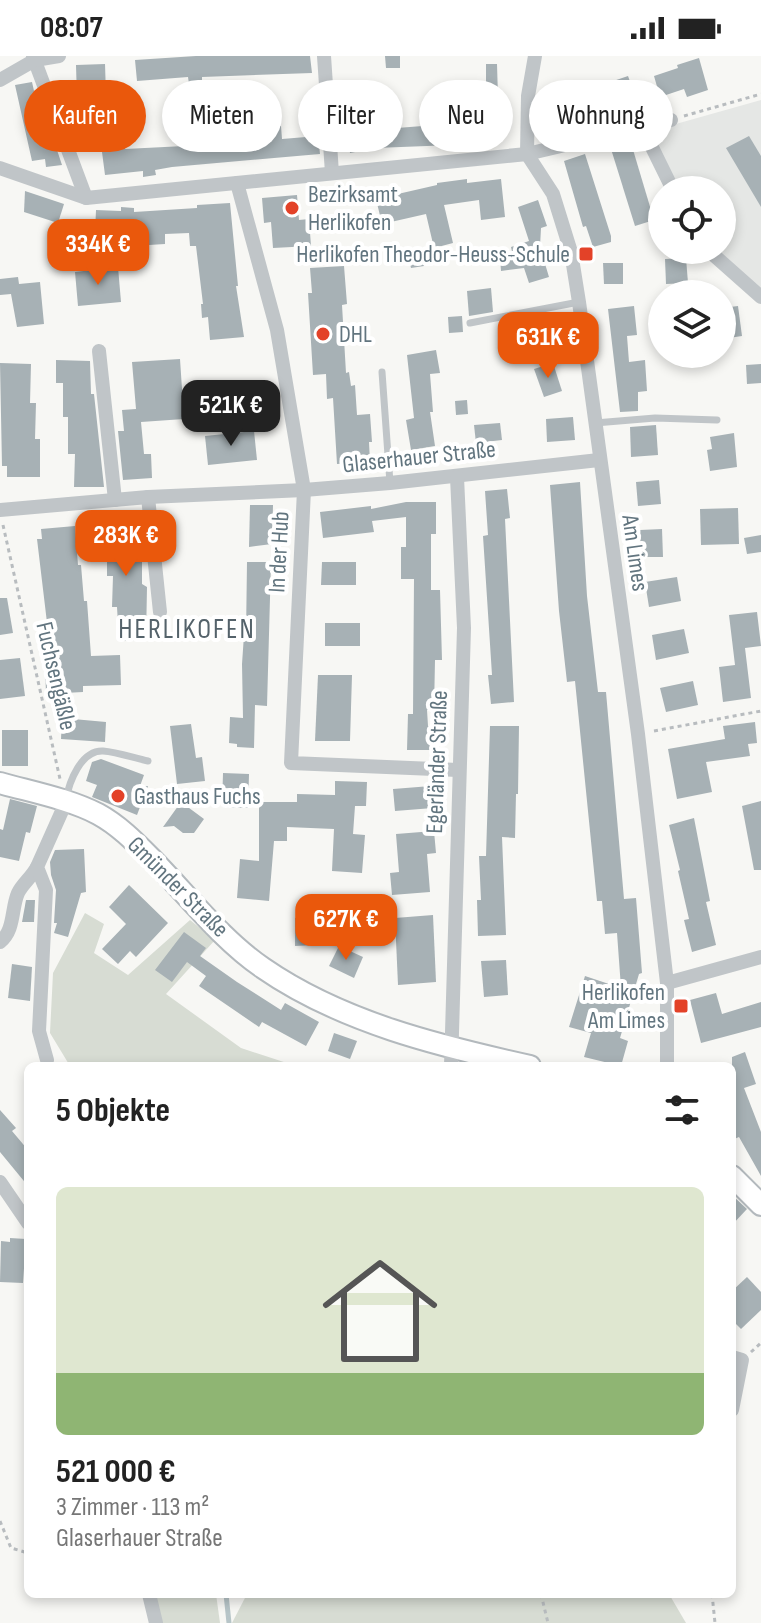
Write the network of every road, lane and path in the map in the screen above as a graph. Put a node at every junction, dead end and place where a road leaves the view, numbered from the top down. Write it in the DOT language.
graph roads {
  1 [pos="59,56"];
  2 [pos="324,56"];
  3 [pos="535,56"];
  4 [pos="34,58"];
  5 [pos="0,80"];
  6 [pos="761,94"];
  7 [pos="528,96"];
  8 [pos="673,119"];
  9 [pos="535,152"];
  10 [pos="654,152"];
  11 [pos="527,154"];
  12 [pos="0,168"];
  13 [pos="332,173"];
  14 [pos="666,176"];
  15 [pos="237,183"];
  16 [pos="86,198"];
  17 [pos="724,264"];
  18 [pos="761,297"];
  19 [pos="579,302"];
  20 [pos="470,323"];
  21 [pos="99,351"];
  22 [pos="382,372"];
  23 [pos="717,420"];
  24 [pos="594,423"];
  25 [pos="599,460"];
  26 [pos="457,477"];
  27 [pos="390,483"];
  28 [pos="304,490"];
  29 [pos="148,497"];
  30 [pos="115,500"];
  31 [pos="0,511"];
  32 [pos="160,612"];
  33 [pos="761,711"];
  34 [pos="638,734"];
  35 [pos="148,761"];
  36 [pos="458,770"];
  37 [pos="0,783"];
  38 [pos="66,802"];
  39 [pos="37,867"];
  40 [pos="0,942"];
  41 [pos="761,957"];
  42 [pos="667,983"];
  43 [pos="451,1057"];
  44 [pos="47,1060"];
  45 [pos="495,1062"];
  46 [pos="667,1062"];
  47 [pos="736,1180"];
  48 [pos="0,1182"];
  49 [pos="761,1205"];
  50 [pos="24,1217"];
  51 [pos="736,1358"];
  52 [pos="736,1390"];
  53 [pos="0,1521"];
  54 [pos="24,1552"];
  55 [pos="150,1598"];
  56 [pos="542,1598"];
  57 [pos="712,1598"];
  58 [pos="156,1623"];
  59 [pos="548,1623"];
  60 [pos="715,1623"];
  1 -- 4 [label="street"];
  2 -- 13 [label="street"];
  3 -- 7 [label="street"];
  4 -- 5 [label="street"];
  4 -- 16 [label="street"];
  6 -- 8 [label="path"];
  7 -- 11 [label="street"];
  9 -- 11 [label="street"];
  10 -- 14 [label="street"];
  11 -- 13 [label="street"];
  11 -- 19 [label="street, Am Limes"];
  12 -- 16 [label="street"];
  13 -- 15 [label="street"];
  15 -- 16 [label="street"];
  15 -- 28 [label="street, In der Hub"];
  17 -- 18 [label="street"];
  19 -- 20 [label="lane"];
  19 -- 24 [label="street, Am Limes"];
  21 -- 30 [label="street"];
  22 -- 27 [label="lane"];
  23 -- 24 [label="lane"];
  24 -- 25 [label="street, Am Limes"];
  25 -- 26 [label="street, Glaserhauer Straße"];
  25 -- 34 [label="street, Am Limes"];
  26 -- 27 [label="street, Glaserhauer Straße"];
  26 -- 36 [label="street, Egerländer Straße"];
  27 -- 28 [label="street, Glaserhauer Straße"];
  28 -- 29 [label="street, Glaserhauer Straße"];
  28 -- 36 [label="street, In der Hub"];
  29 -- 30 [label="street, Glaserhauer Straße"];
  29 -- 32 [label="street"];
  30 -- 31 [label="street, Glaserhauer Straße"];
  31 -- 38 [label="path, Fuchsengäßle"];
  33 -- 34 [label="path"];
  34 -- 42 [label="street, Am Limes"];
  35 -- 38 [label="lane"];
  36 -- 43 [label="street, Egerländer Straße"];
  37 -- 38 [label="main road, Gmünder Straße"];
  38 -- 39 [label="street"];
  38 -- 43 [label="main road, Gmünder Straße"];
  39 -- 40 [label="street"];
  39 -- 44 [label="street"];
  41 -- 42 [label="street"];
  42 -- 46 [label="street, Am Limes"];
  43 -- 45 [label="main road, Gmünder Straße"];
  47 -- 49 [label="main road"];
  48 -- 50 [label="street"];
  51 -- 52 [label="street"];
  53 -- 54 [label="path"];
  55 -- 58 [label="street"];
  56 -- 59 [label="path"];
  57 -- 60 [label="path"];
}
